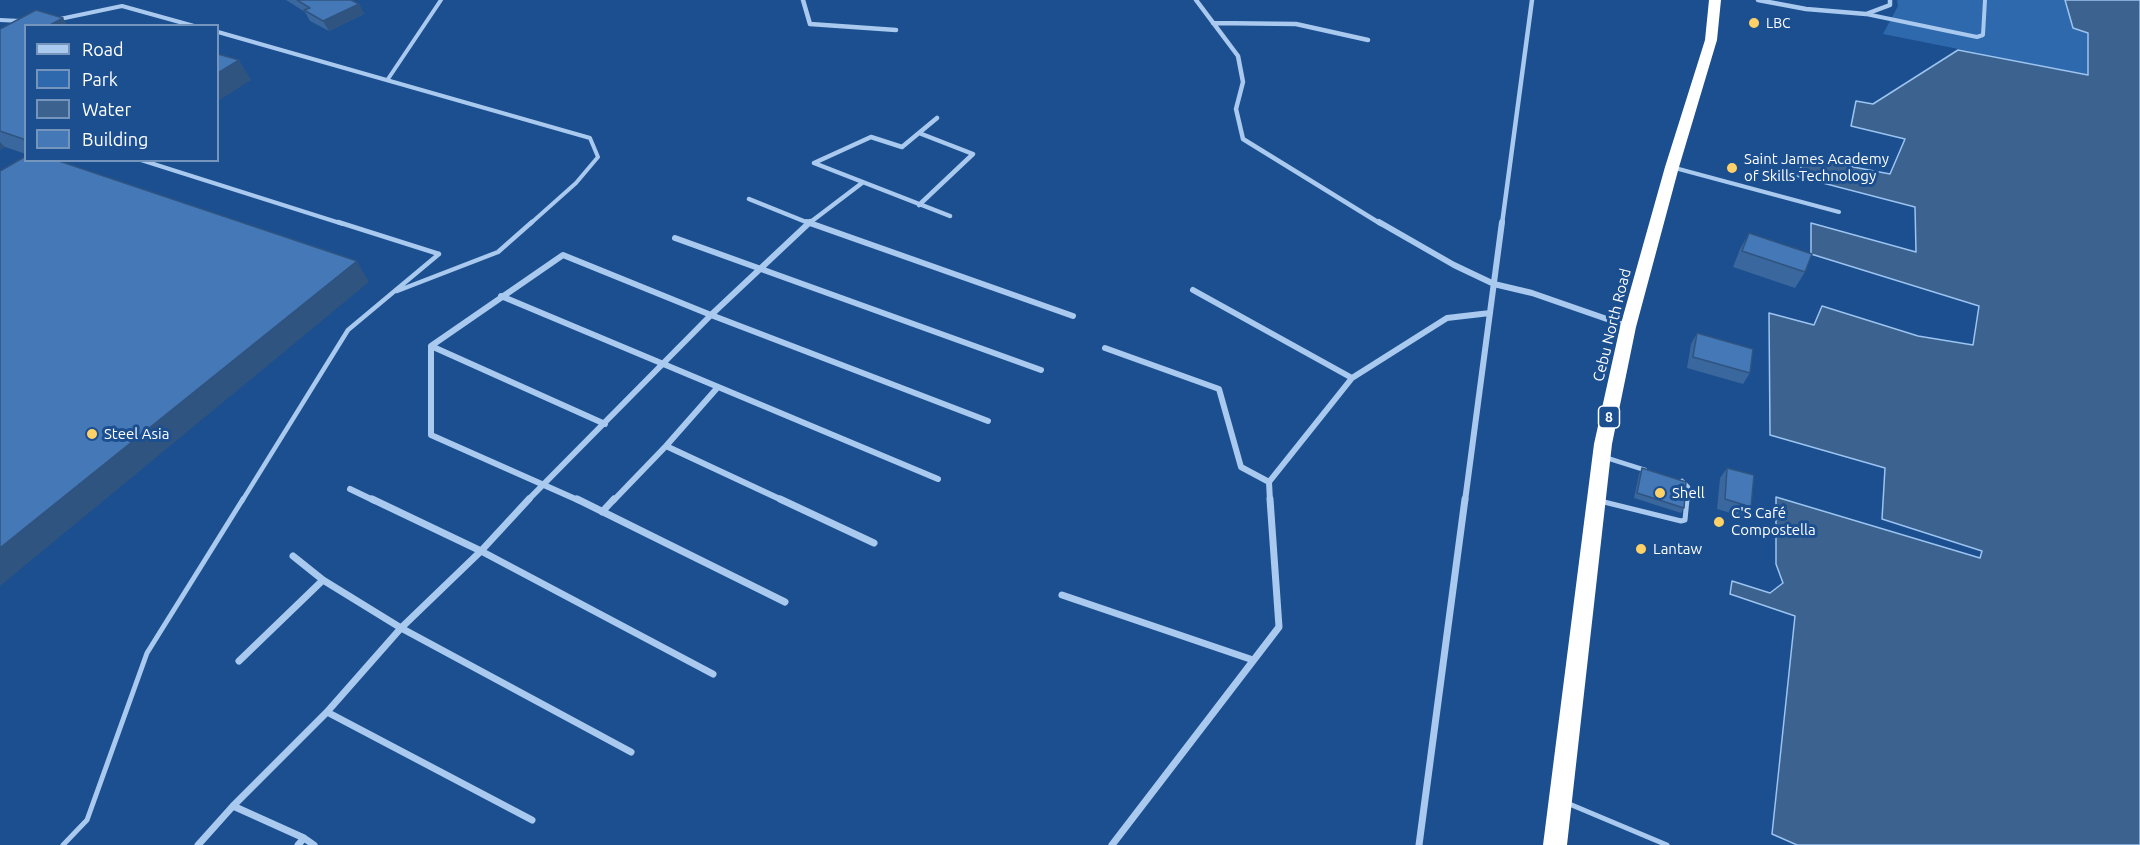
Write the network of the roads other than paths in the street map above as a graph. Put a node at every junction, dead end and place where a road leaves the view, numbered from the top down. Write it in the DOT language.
graph roads {
  1 [pos="441,0"];
  2 [pos="803,0"];
  3 [pos="1196,0"];
  4 [pos="1532,0"];
  5 [pos="1715,0"];
  6 [pos="1758,0"];
  7 [pos="1890,0"];
  8 [pos="1985,0"];
  9 [pos="1866,14"];
  10 [pos="56,19"];
  11 [pos="0,20"];
  12 [pos="25,21"];
  13 [pos="1213,23"];
  14 [pos="187,24"];
  15 [pos="896,30"];
  16 [pos="219,32"];
  17 [pos="1368,40"];
  18 [pos="388,79"];
  19 [pos="937,118"];
  20 [pos="919,133"];
  21 [pos="147,162"];
  22 [pos="1672,167"];
  23 [pos="862,183"];
  24 [pos="749,199"];
  25 [pos="920,205"];
  26 [pos="1839,212"];
  27 [pos="950,216"];
  28 [pos="809,223"];
  29 [pos="675,238"];
  30 [pos="762,269"];
  31 [pos="1494,284"];
  32 [pos="1193,290"];
  33 [pos="392,293"];
  34 [pos="501,296"];
  35 [pos="1490,313"];
  36 [pos="711,315"];
  37 [pos="1073,316"];
  38 [pos="1628,327"];
  39 [pos="431,346"];
  40 [pos="1105,348"];
  41 [pos="662,364"];
  42 [pos="1041,370"];
  43 [pos="1352,378"];
  44 [pos="718,387"];
  45 [pos="988,421"];
  46 [pos="605,424"];
  47 [pos="666,446"];
  48 [pos="1602,456"];
  49 [pos="1653,472"];
  50 [pos="938,479"];
  51 [pos="1674,479"];
  52 [pos="1269,482"];
  53 [pos="544,483"];
  54 [pos="350,489"];
  55 [pos="1596,500"];
  56 [pos="602,512"];
  57 [pos="874,543"];
  58 [pos="481,551"];
  59 [pos="293,556"];
  60 [pos="323,580"];
  61 [pos="1062,595"];
  62 [pos="785,602"];
  63 [pos="402,628"];
  64 [pos="1253,660"];
  65 [pos="239,661"];
  66 [pos="713,674"];
  67 [pos="327,712"];
  68 [pos="631,752"];
  69 [pos="1559,800"];
  70 [pos="233,806"];
  71 [pos="532,820"];
  72 [pos="301,842"];
  73 [pos="63,845"];
  74 [pos="198,845"];
  75 [pos="314,845"];
  76 [pos="1112,845"];
  77 [pos="1419,845"];
  78 [pos="1555,845"];
  79 [pos="1667,845"];
  1 -- 18 [label="lane"];
  2 -- 15 [label="street"];
  3 -- 13 [label="street"];
  4 -- 31 [label="street"];
  5 -- 22 [label="highway, Cebu North Road / 8"];
  6 -- 9 [label="street"];
  7 -- 9 [label="street"];
  8 -- 9 [label="lane"];
  10 -- 14 [label="lane"];
  11 -- 12 [label="lane"];
  13 -- 17 [label="street"];
  13 -- 31 [label="street"];
  16 -- 18 [label="lane"];
  18 -- 33 [label="lane"];
  19 -- 20 [label="street"];
  20 -- 23 [label="street"];
  20 -- 25 [label="street"];
  21 -- 33 [label="lane"];
  22 -- 26 [label="lane"];
  22 -- 38 [label="highway, Cebu North Road / 8"];
  23 -- 25 [label="street"];
  23 -- 28 [label="street"];
  24 -- 28 [label="street"];
  25 -- 27 [label="street"];
  28 -- 30 [label="street"];
  28 -- 37 [label="street"];
  29 -- 30 [label="street"];
  30 -- 36 [label="street"];
  30 -- 42 [label="street"];
  31 -- 35 [label="street"];
  31 -- 38 [label="street"];
  32 -- 43 [label="street"];
  33 -- 73 [label="lane"];
  34 -- 36 [label="street"];
  34 -- 39 [label="street"];
  34 -- 41 [label="street"];
  35 -- 43 [label="street"];
  35 -- 77 [label="street"];
  36 -- 41 [label="street"];
  36 -- 45 [label="street"];
  38 -- 48 [label="highway, Cebu North Road / 8"];
  39 -- 46 [label="street"];
  39 -- 53 [label="street"];
  40 -- 52 [label="street"];
  41 -- 44 [label="street"];
  41 -- 46 [label="street"];
  43 -- 52 [label="street"];
  44 -- 47 [label="street"];
  44 -- 50 [label="street"];
  46 -- 53 [label="street"];
  47 -- 56 [label="street"];
  47 -- 57 [label="street"];
  48 -- 49 [label="lane"];
  48 -- 55 [label="highway, Cebu North Road / 8"];
  51 -- 55 [label="lane"];
  52 -- 64 [label="street"];
  53 -- 56 [label="street"];
  53 -- 58 [label="street"];
  54 -- 58 [label="street"];
  55 -- 69 [label="highway, Cebu North Road / 8"];
  56 -- 62 [label="street"];
  58 -- 63 [label="street"];
  58 -- 66 [label="street"];
  59 -- 60 [label="street"];
  60 -- 63 [label="street"];
  60 -- 65 [label="street"];
  61 -- 64 [label="street"];
  63 -- 67 [label="street"];
  63 -- 68 [label="street"];
  64 -- 76 [label="street"];
  67 -- 70 [label="street"];
  67 -- 71 [label="street"];
  69 -- 78 [label="highway, Cebu North Road / 8"];
  69 -- 79 [label="lane"];
  70 -- 72 [label="street"];
  70 -- 74 [label="street"];
  72 -- 75 [label="street"];
}
